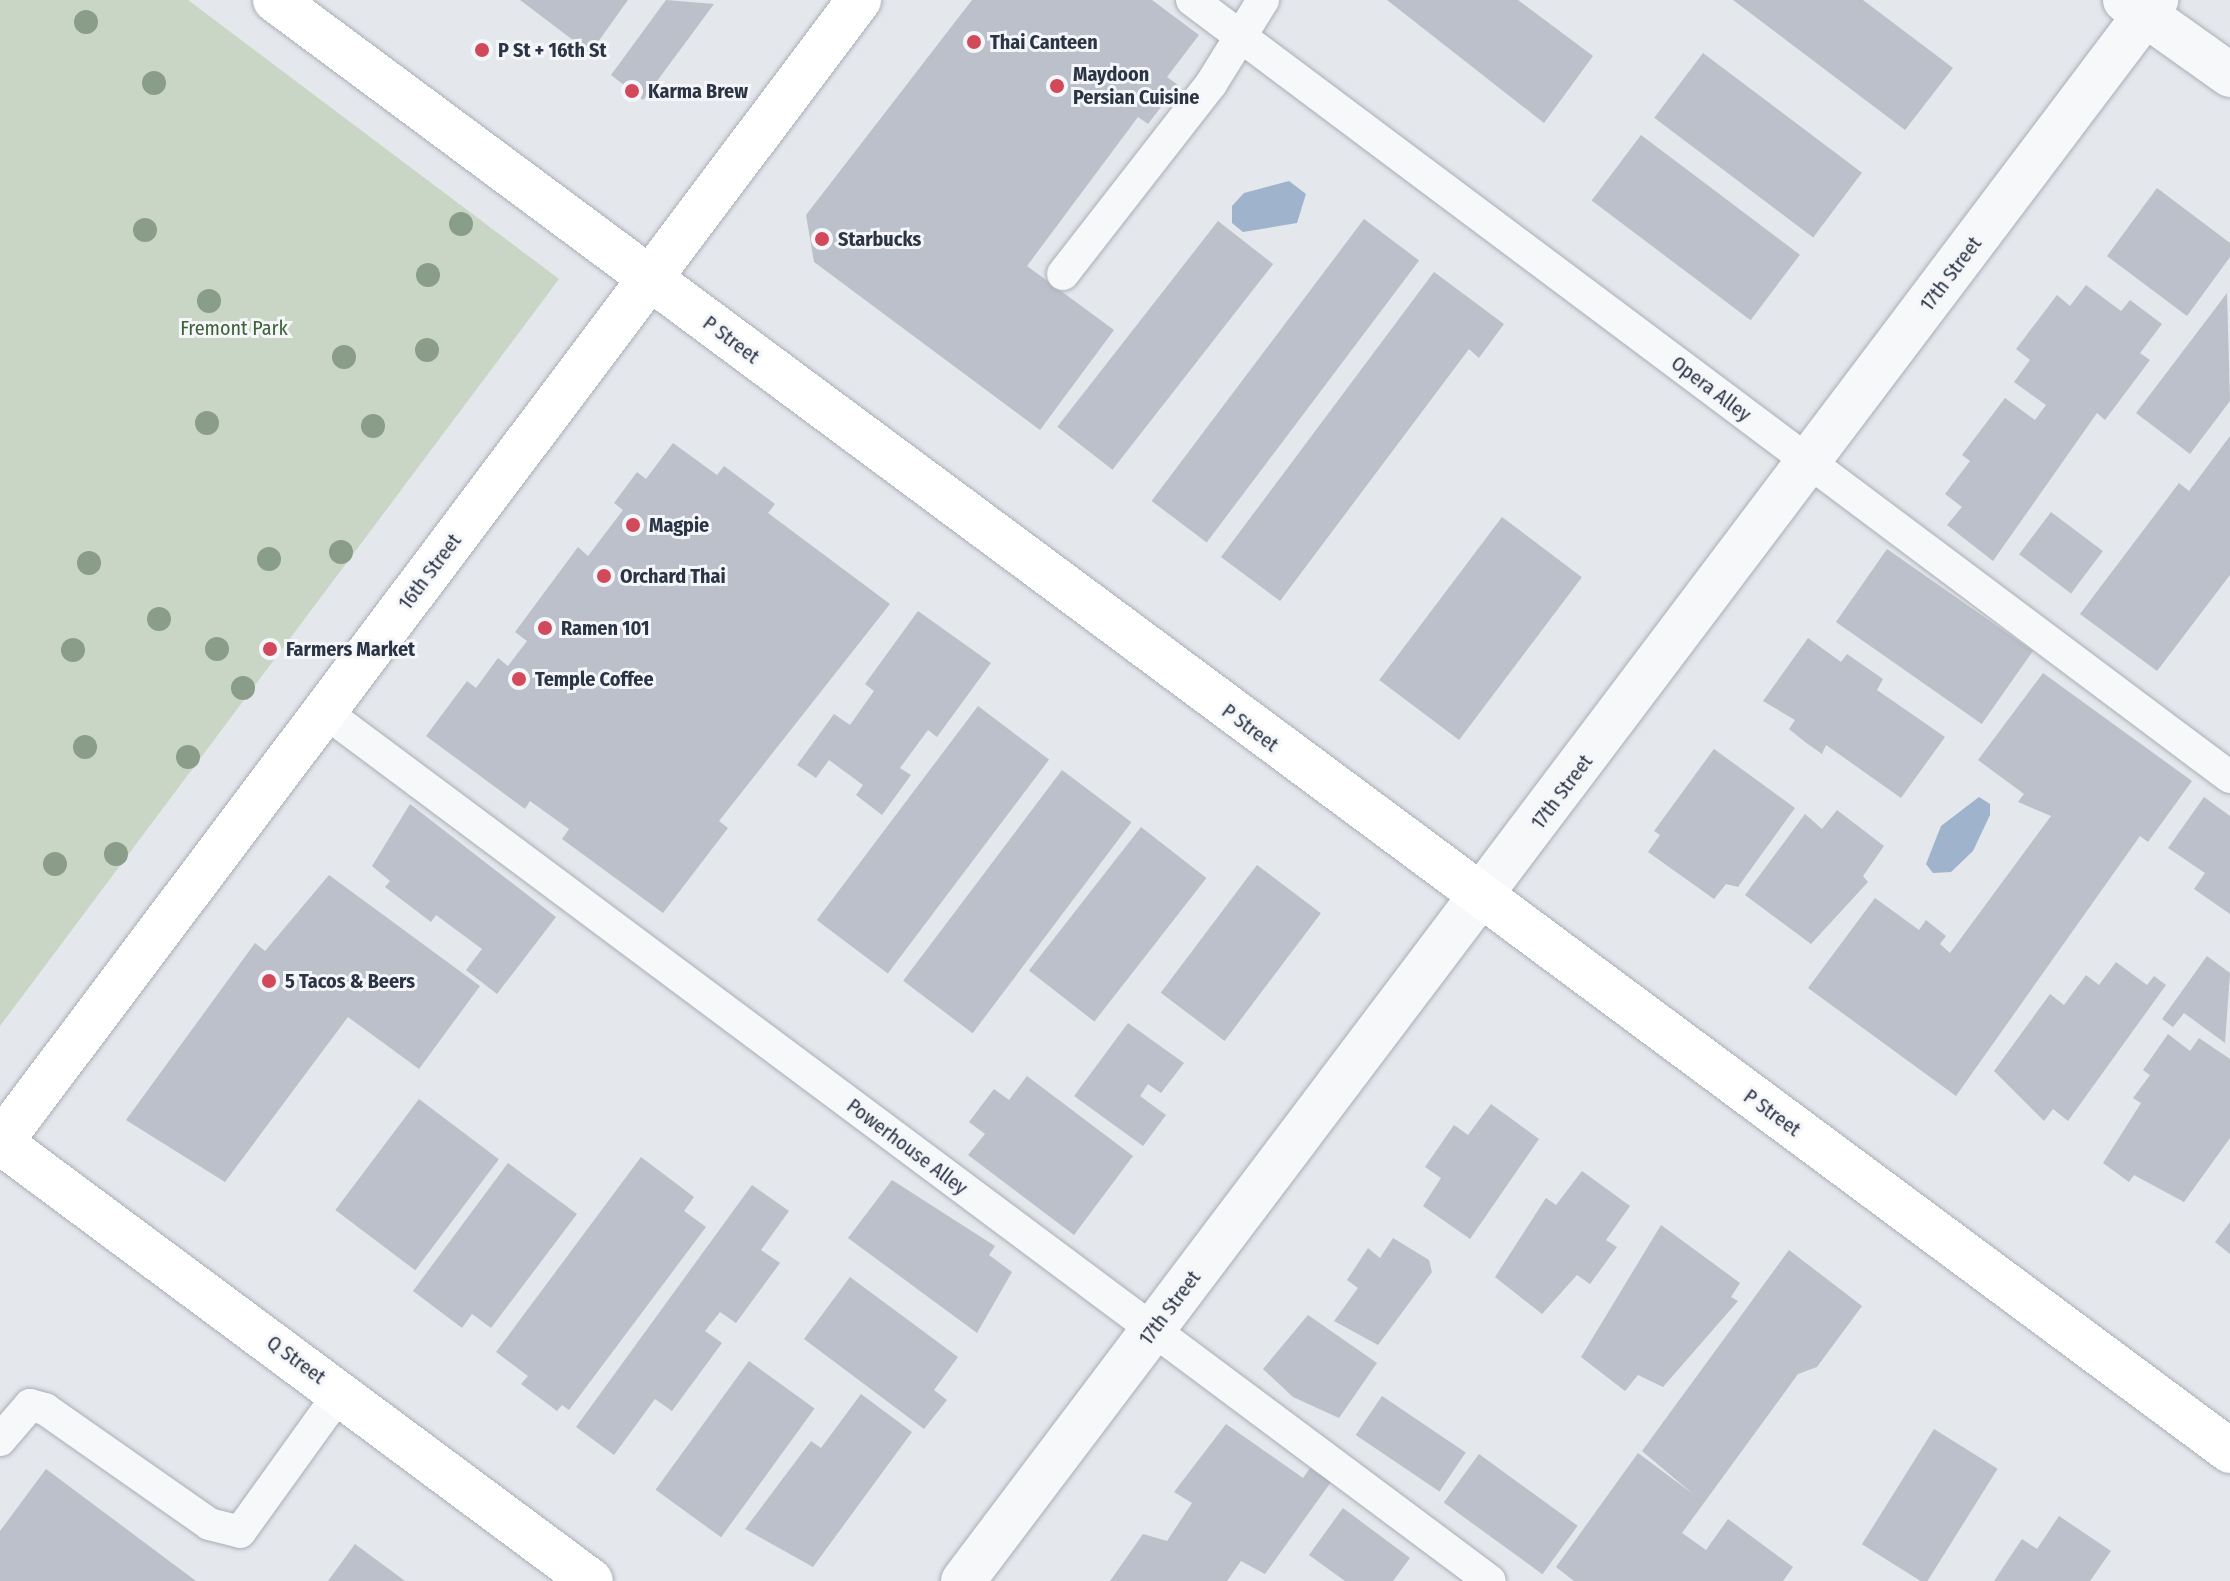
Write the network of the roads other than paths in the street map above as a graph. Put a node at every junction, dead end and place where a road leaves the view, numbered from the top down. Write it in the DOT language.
graph roads {
  1 [pos="275,0"];
  2 [pos="859,0"];
  3 [pos="1192,0"];
  4 [pos="1263,0"];
  5 [pos="2142,5"];
  6 [pos="1238,34"];
  7 [pos="2230,75"];
  8 [pos="1063,274"];
  9 [pos="649,279"];
  10 [pos="1809,463"];
  11 [pos="325,712"];
  12 [pos="2230,777"];
  13 [pos="1481,899"];
  14 [pos="0,1142"];
  15 [pos="1153,1331"];
  16 [pos="340,1393"];
  17 [pos="0,1440"];
  18 [pos="2230,1451"];
  19 [pos="591,1581"];
  20 [pos="963,1581"];
  21 [pos="1490,1581"];
  1 -- 9 [label="main road, P Street"];
  2 -- 9 [label="main road, 16th Street"];
  3 -- 6 [label="lane, Opera Alley"];
  4 -- 6 [label="lane"];
  5 -- 7 [label="street"];
  5 -- 10 [label="street, 17th Street"];
  6 -- 8 [label="lane"];
  6 -- 10 [label="lane, Opera Alley"];
  9 -- 11 [label="main road, 16th Street"];
  9 -- 13 [label="main road, P Street"];
  10 -- 12 [label="lane, Opera Alley"];
  10 -- 13 [label="street, 17th Street"];
  11 -- 14 [label="main road, 16th Street"];
  11 -- 15 [label="lane, Powerhouse Alley"];
  13 -- 15 [label="street, 17th Street"];
  13 -- 18 [label="main road, P Street"];
  14 -- 16 [label="main road, Q Street"];
  15 -- 20 [label="street, 17th Street"];
  15 -- 21 [label="lane, Powerhouse Alley"];
  16 -- 17 [label="lane"];
  16 -- 19 [label="main road, Q Street"];
}
